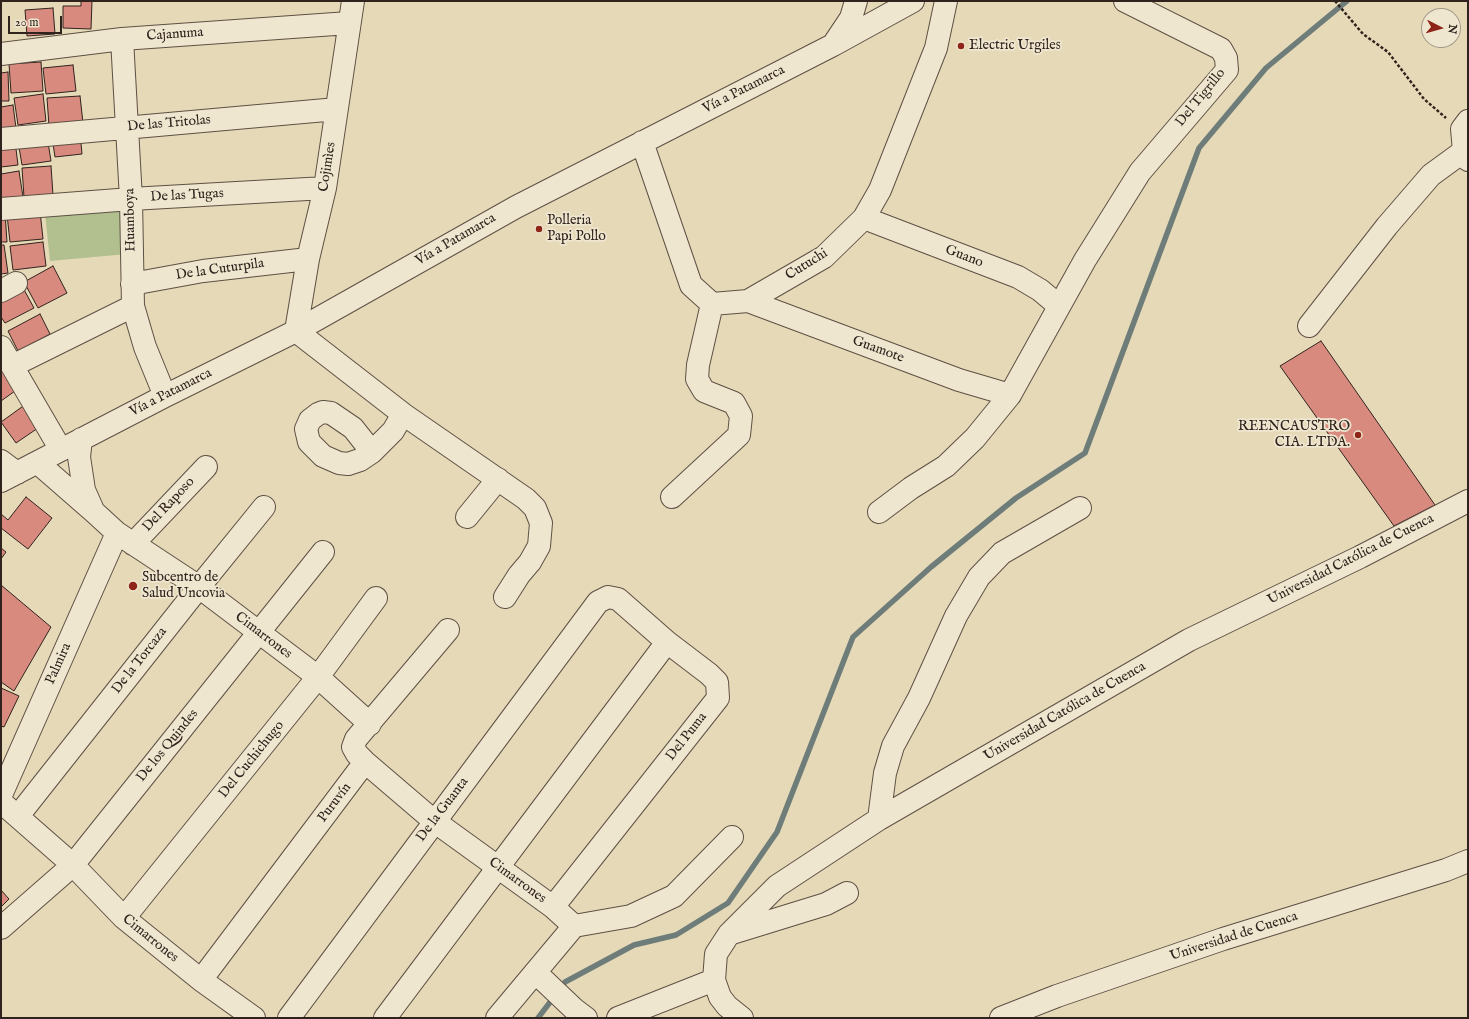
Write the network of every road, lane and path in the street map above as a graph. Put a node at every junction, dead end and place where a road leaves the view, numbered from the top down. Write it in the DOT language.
graph roads {
  1 [pos="353,1"];
  2 [pos="856,1"];
  3 [pos="913,1"];
  4 [pos="946,1"];
  5 [pos="1125,1"];
  6 [pos="1335,1"];
  7 [pos="349,23"];
  8 [pos="122,39"];
  9 [pos="834,45"];
  10 [pos="1,54"];
  11 [pos="337,109"];
  12 [pos="1465,125"];
  13 [pos="127,127"];
  14 [pos="1,139"];
  15 [pos="642,142"];
  16 [pos="1466,156"];
  17 [pos="325,188"];
  18 [pos="130,199"];
  19 [pos="1,209"];
  20 [pos="864,218"];
  21 [pos="308,259"];
  22 [pos="132,284"];
  23 [pos="748,301"];
  24 [pos="712,304"];
  25 [pos="1058,305"];
  26 [pos="133,306"];
  27 [pos="1309,326"];
  28 [pos="296,331"];
  29 [pos="1,347"];
  30 [pos="12,366"];
  31 [pos="1010,395"];
  32 [pos="165,396"];
  33 [pos="403,414"];
  34 [pos="81,439"];
  35 [pos="61,450"];
  36 [pos="372,452"];
  37 [pos="38,463"];
  38 [pos="206,467"];
  39 [pos="6,472"];
  40 [pos="498,479"];
  41 [pos="672,497"];
  42 [pos="1468,501"];
  43 [pos="264,507"];
  44 [pos="1080,508"];
  45 [pos="93,511"];
  46 [pos="879,512"];
  47 [pos="467,517"];
  48 [pos="125,539"];
  49 [pos="323,552"];
  50 [pos="199,587"];
  51 [pos="376,598"];
  52 [pos="505,598"];
  53 [pos="598,602"];
  54 [pos="448,630"];
  55 [pos="258,633"];
  56 [pos="667,642"];
  57 [pos="318,677"];
  58 [pos="370,724"];
  59 [pos="365,762"];
  60 [pos="1,796"];
  61 [pos="1,802"];
  62 [pos="18,816"];
  63 [pos="879,819"];
  64 [pos="434,821"];
  65 [pos="732,837"];
  66 [pos="1468,861"];
  67 [pos="73,865"];
  68 [pos="497,867"];
  69 [pos="847,893"];
  70 [pos="553,907"];
  71 [pos="124,918"];
  72 [pos="574,926"];
  73 [pos="1,928"];
  74 [pos="729,934"];
  75 [pos="201,980"];
  76 [pos="543,980"];
  77 [pos="714,980"];
  78 [pos="584,1016"];
  79 [pos="254,1018"];
  80 [pos="289,1018"];
  81 [pos="385,1018"];
  82 [pos="498,1018"];
  83 [pos="618,1018"];
  84 [pos="742,1018"];
  85 [pos="1001,1018"];
  1 -- 7 [label="street, Cojimìes"];
  2 -- 9 [label="street"];
  3 -- 9 [label="street, Vía a Patamarca"];
  4 -- 20 [label="street, Cutuchi"];
  5 -- 25 [label="street, Del Tigrillo"];
  6 -- 12 [label="path"];
  7 -- 8 [label="street, Cajanuma"];
  7 -- 11 [label="street, Cojimìes"];
  8 -- 10 [label="street, Cajanuma"];
  8 -- 13 [label="street, Huamboya"];
  9 -- 15 [label="street, Vía a Patamarca"];
  11 -- 13 [label="street, De las Tritolas"];
  11 -- 17 [label="street, Cojimìes"];
  12 -- 16 [label="street"];
  13 -- 14 [label="street, De las Tritolas"];
  13 -- 18 [label="street, Huamboya"];
  15 -- 24 [label="street"];
  15 -- 28 [label="street, Vía a Patamarca"];
  16 -- 27 [label="street"];
  17 -- 18 [label="street, De las Tugas"];
  17 -- 21 [label="street, Cojimìes"];
  18 -- 19 [label="street, De las Tugas"];
  18 -- 22 [label="street, Huamboya"];
  20 -- 23 [label="street, Cutuchi"];
  20 -- 25 [label="street, Guano"];
  21 -- 22 [label="street, De la Cuturpila"];
  21 -- 28 [label="street, Cojimìes"];
  22 -- 26 [label="street, Huamboya"];
  23 -- 24 [label="street, Cutuchi"];
  23 -- 31 [label="street, Guamote"];
  24 -- 41 [label="street"];
  25 -- 31 [label="street, Del Tigrillo"];
  26 -- 30 [label="street"];
  26 -- 32 [label="street, Huamboya"];
  28 -- 32 [label="street, Vía a Patamarca"];
  28 -- 33 [label="street"];
  29 -- 30 [label="street"];
  30 -- 35 [label="street"];
  31 -- 46 [label="street, Del Tigrillo"];
  32 -- 34 [label="street, Vía a Patamarca"];
  33 -- 36 [label="street"];
  33 -- 40 [label="street"];
  34 -- 35 [label="street, Vía a Patamarca"];
  34 -- 45 [label="street, Cimarrones"];
  35 -- 37 [label="street, Vía a Patamarca"];
  37 -- 39 [label="street, Vía a Patamarca"];
  37 -- 45 [label="street, Cimarrones"];
  38 -- 48 [label="street, Del Raposo"];
  40 -- 47 [label="street"];
  40 -- 52 [label="street"];
  42 -- 63 [label="street, Universidad Católica de Cuenca"];
  43 -- 50 [label="street, De la Torcaza"];
  44 -- 63 [label="street"];
  45 -- 48 [label="street, Cimarrones"];
  48 -- 50 [label="street, Cimarrones"];
  48 -- 60 [label="street, Palmira"];
  49 -- 55 [label="street, De los Quindes"];
  50 -- 55 [label="street, Cimarrones"];
  50 -- 62 [label="street, De la Torcaza"];
  51 -- 57 [label="street, Del Cuchichugo"];
  53 -- 56 [label="street, Del Puma"];
  53 -- 64 [label="street, De la Guanta"];
  54 -- 58 [label="street"];
  55 -- 57 [label="street, Cimarrones"];
  55 -- 67 [label="street, De los Quindes"];
  56 -- 68 [label="street"];
  56 -- 70 [label="street, Del Puma"];
  57 -- 58 [label="street, Cimarrones"];
  57 -- 71 [label="street, Del Cuchichugo"];
  58 -- 59 [label="street"];
  59 -- 64 [label="street, Cimarrones"];
  59 -- 75 [label="street, Puruvín"];
  61 -- 62 [label="street, Cimarrones"];
  62 -- 67 [label="street, Cimarrones"];
  63 -- 74 [label="street, Universidad Católica de Cuenca"];
  64 -- 68 [label="street, Cimarrones"];
  64 -- 80 [label="street, De la Guanta"];
  65 -- 72 [label="street"];
  66 -- 85 [label="street, Universidad de Cuenca"];
  67 -- 71 [label="street, Cimarrones"];
  67 -- 73 [label="street, De los Quindes"];
  68 -- 70 [label="street, Cimarrones"];
  68 -- 81 [label="street"];
  69 -- 74 [label="street"];
  70 -- 72 [label="street, Cimarrones"];
  71 -- 75 [label="street, Cimarrones"];
  72 -- 76 [label="street"];
  74 -- 77 [label="street, Universidad Católica de Cuenca"];
  75 -- 79 [label="street, Cimarrones"];
  76 -- 78 [label="street"];
  76 -- 82 [label="street"];
  77 -- 83 [label="street"];
  77 -- 84 [label="street"];
}
